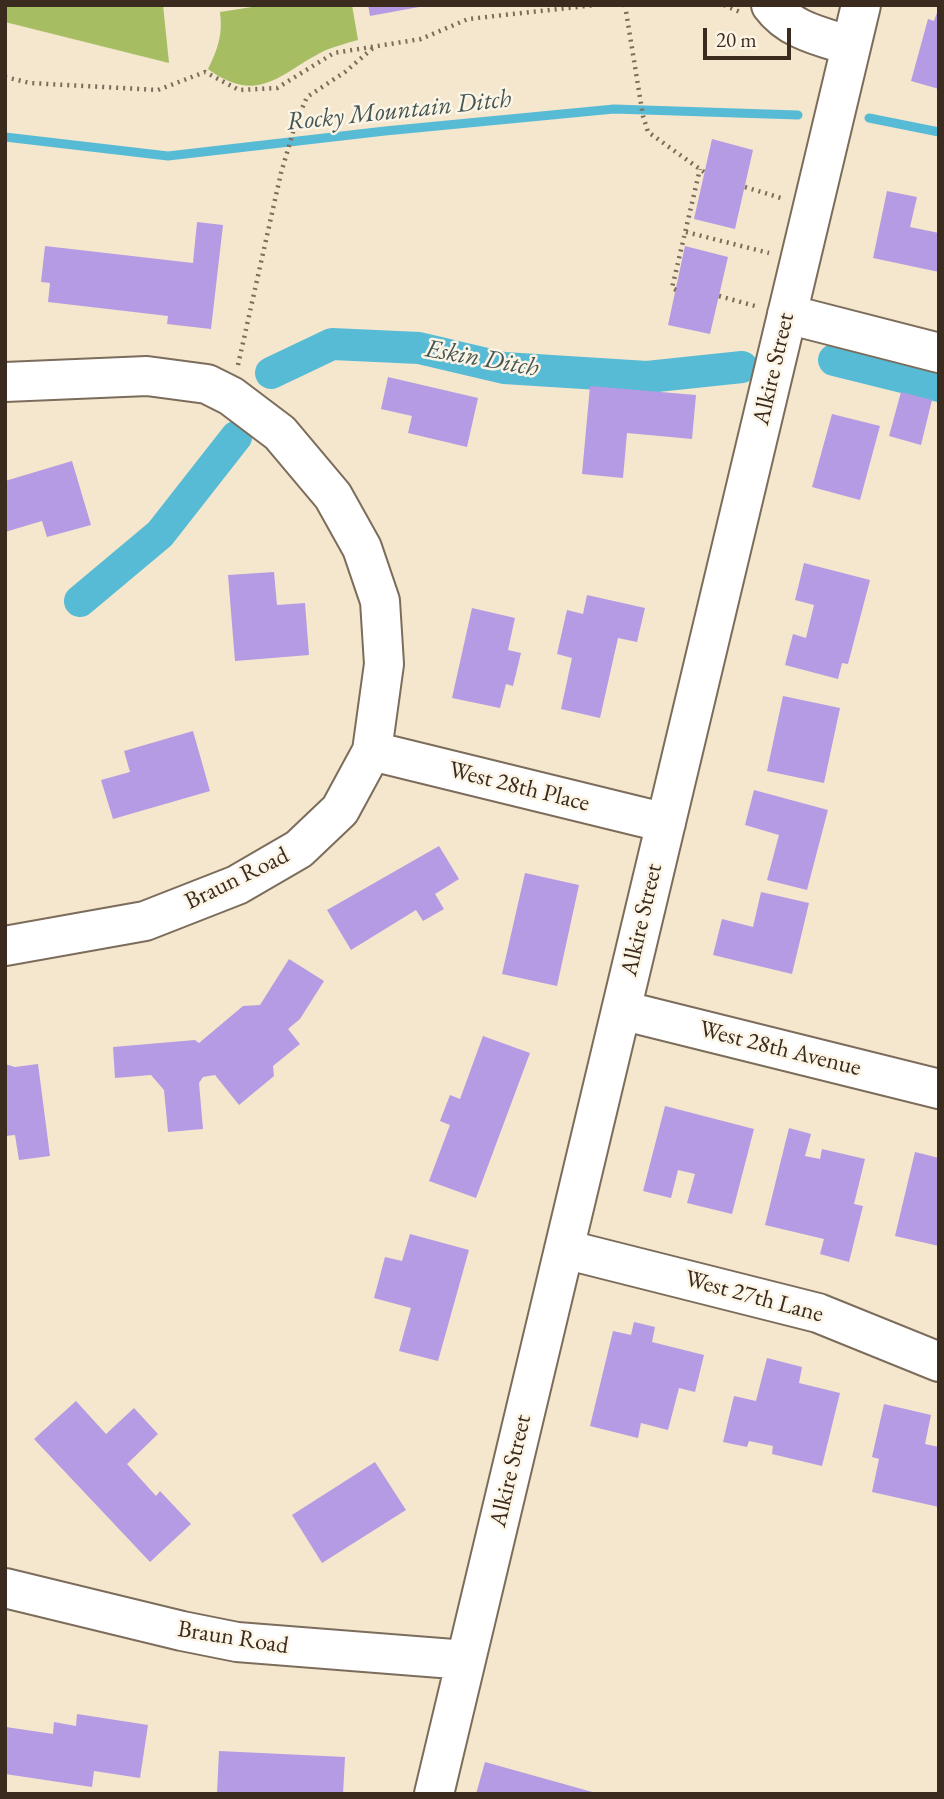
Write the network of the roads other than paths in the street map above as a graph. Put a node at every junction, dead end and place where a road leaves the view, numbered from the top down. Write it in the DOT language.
graph roads {
  1 [pos="861,5"];
  2 [pos="758,10"];
  3 [pos="851,46"];
  4 [pos="776,311"];
  5 [pos="939,353"];
  6 [pos="5,382"];
  7 [pos="372,751"];
  8 [pos="666,823"];
  9 [pos="5,946"];
  10 [pos="621,1010"];
  11 [pos="939,1088"];
  12 [pos="564,1249"];
  13 [pos="939,1362"];
  14 [pos="5,1588"];
  15 [pos="466,1660"];
  16 [pos="433,1794"];
  1 -- 3 [label="street, Alkire Street"];
  2 -- 3 [label="street"];
  3 -- 4 [label="street, Alkire Street"];
  4 -- 5 [label="street"];
  4 -- 8 [label="street, Alkire Street"];
  6 -- 7 [label="street, Braun Road"];
  7 -- 8 [label="street, West 28th Place"];
  7 -- 9 [label="street, Braun Road"];
  8 -- 10 [label="street, Alkire Street"];
  10 -- 11 [label="street, West 28th Avenue"];
  10 -- 12 [label="street, Alkire Street"];
  12 -- 13 [label="street, West 27th Lane"];
  12 -- 15 [label="street, Alkire Street"];
  14 -- 15 [label="street, Braun Road"];
  15 -- 16 [label="street, Alkire Street"];
}
